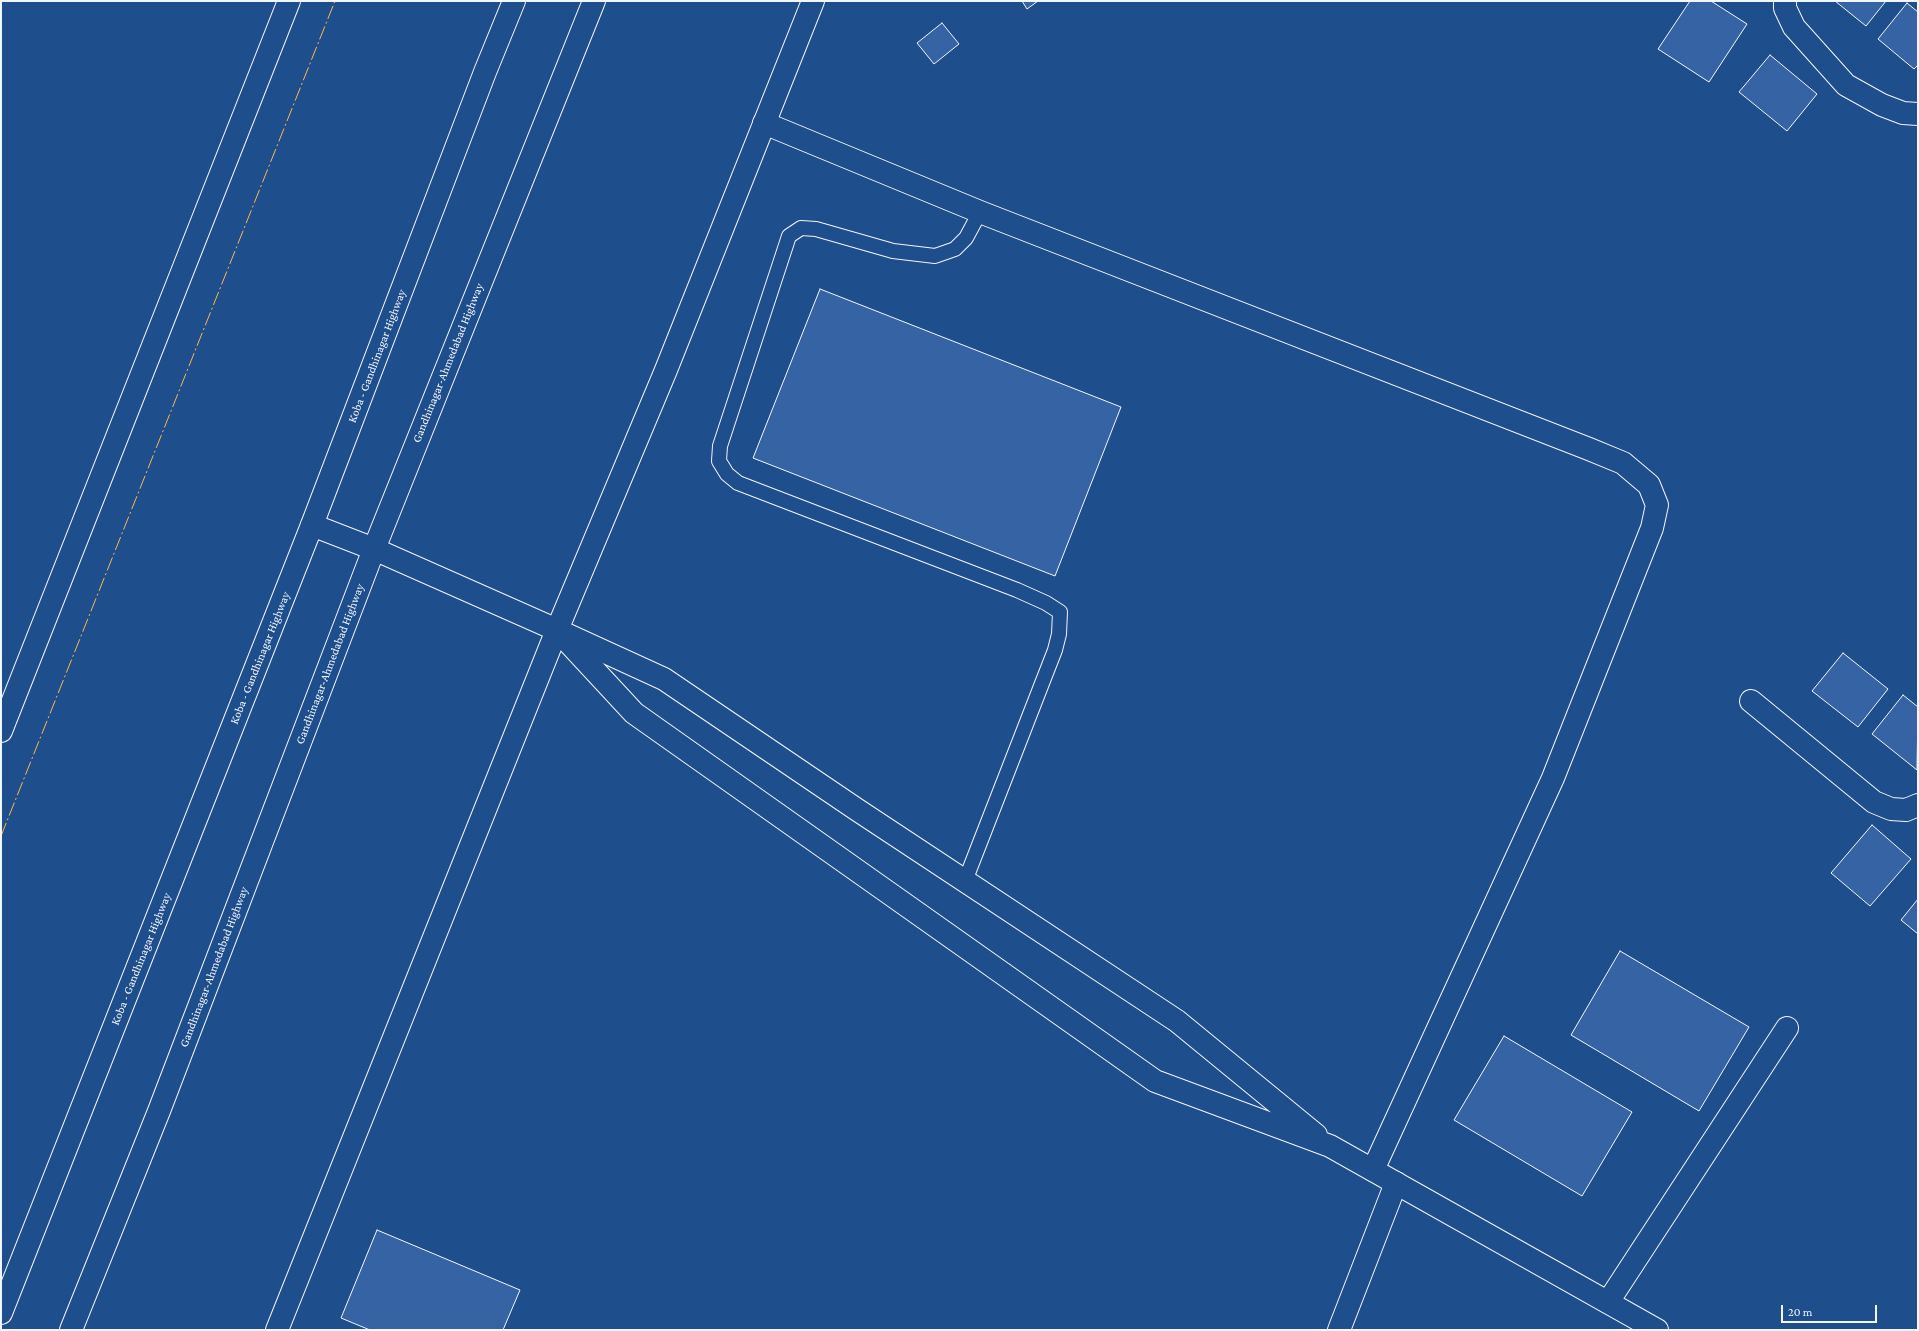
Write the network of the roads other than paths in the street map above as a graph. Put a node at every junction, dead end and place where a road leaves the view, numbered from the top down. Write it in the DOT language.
graph roads {
  1 [pos="289,1"];
  2 [pos="514,1"];
  3 [pos="594,1"];
  4 [pos="813,1"];
  5 [pos="1785,1"];
  6 [pos="1918,114"];
  7 [pos="764,123"];
  8 [pos="980,212"];
  9 [pos="312,525"];
  10 [pos="374,549"];
  11 [pos="557,630"];
  12 [pos="1751,700"];
  13 [pos="1,731"];
  14 [pos="1918,805"];
  15 [pos="965,881"];
  16 [pos="1787,1028"];
  17 [pos="1330,1146"];
  18 [pos="1373,1170"];
  19 [pos="1396,1183"];
  20 [pos="1608,1302"];
  21 [pos="1,1313"];
  22 [pos="71,1330"];
  23 [pos="277,1330"];
  24 [pos="1339,1330"];
  25 [pos="1657,1330"];
  1 -- 13 [label="street"];
  2 -- 9 [label="street, Koba - Gandhinagar Highway"];
  3 -- 10 [label="street, Gandhinagar-Ahmedabad Highway"];
  4 -- 7 [label="street"];
  5 -- 6 [label="street"];
  7 -- 8 [label="street"];
  7 -- 11 [label="street"];
  8 -- 15 [label="lane"];
  8 -- 18 [label="street"];
  9 -- 10 [label="street"];
  9 -- 21 [label="street, Koba - Gandhinagar Highway"];
  10 -- 11 [label="street"];
  10 -- 22 [label="street, Gandhinagar-Ahmedabad Highway"];
  11 -- 15 [label="street"];
  11 -- 17 [label="street"];
  11 -- 23 [label="street"];
  12 -- 14 [label="street"];
  15 -- 17 [label="street"];
  16 -- 20 [label="street"];
  17 -- 18 [label="street"];
  18 -- 19 [label="street"];
  19 -- 20 [label="street"];
  19 -- 24 [label="street"];
  20 -- 25 [label="street"];
}
